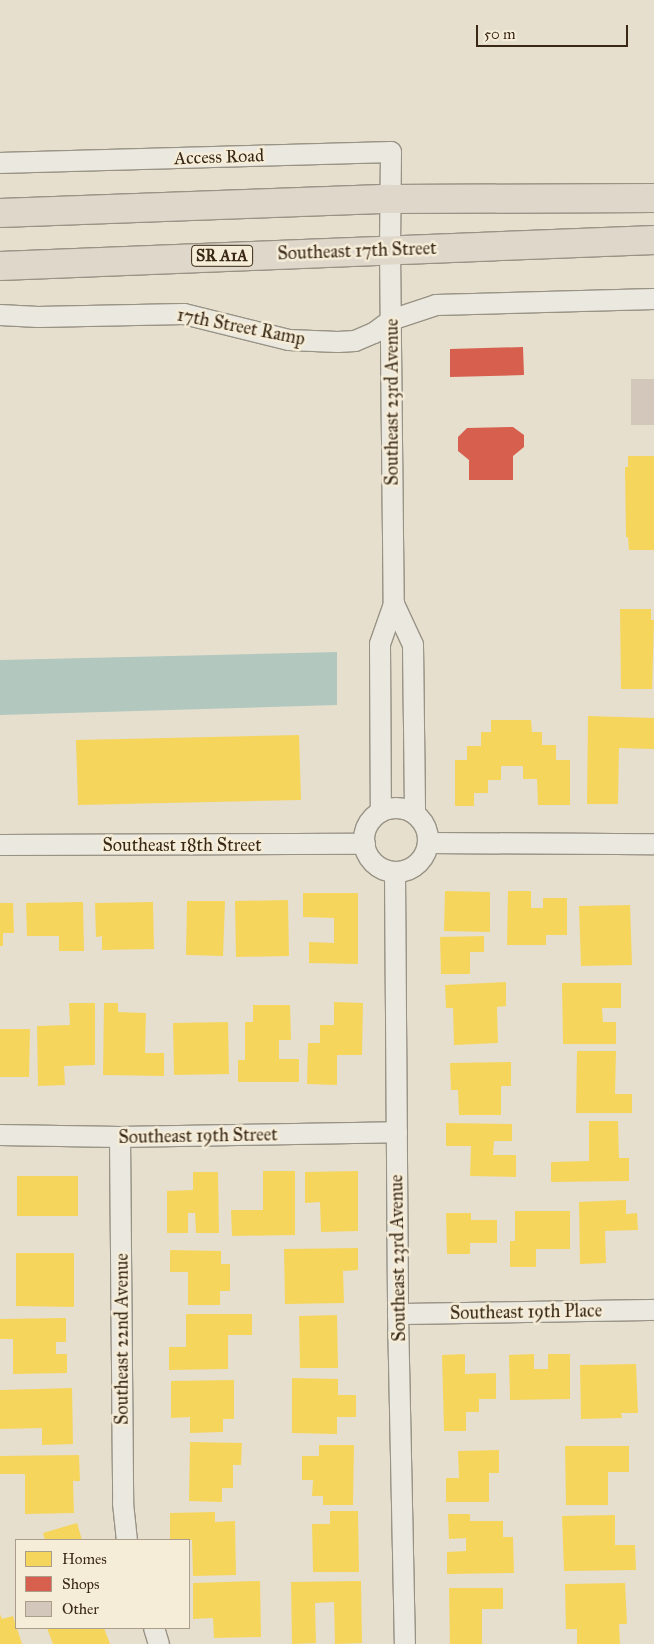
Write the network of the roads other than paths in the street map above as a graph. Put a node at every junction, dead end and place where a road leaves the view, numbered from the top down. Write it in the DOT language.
graph roads {
  1 [pos="0,163"];
  2 [pos="654,198"];
  3 [pos="389,199"];
  4 [pos="0,213"];
  5 [pos="654,240"];
  6 [pos="390,249"];
  7 [pos="0,266"];
  8 [pos="654,299"];
  9 [pos="0,315"];
  10 [pos="391,320"];
  11 [pos="394,604"];
  12 [pos="381,812"];
  13 [pos="414,814"];
  14 [pos="428,843"];
  15 [pos="365,844"];
  16 [pos="654,844"];
  17 [pos="0,845"];
  18 [pos="395,872"];
  19 [pos="396,1132"];
  20 [pos="0,1135"];
  21 [pos="120,1137"];
  22 [pos="654,1310"];
  23 [pos="398,1314"];
  24 [pos="128,1539"];
  25 [pos="154,1629"];
  26 [pos="159,1644"];
  27 [pos="405,1644"];
  1 -- 3 [label="street, Access Road"];
  2 -- 3 [label="main road"];
  3 -- 4 [label="main road"];
  3 -- 6 [label="street, Southeast 23rd Avenue"];
  5 -- 6 [label="main road, Southeast 17th Street / SR A1A"];
  6 -- 7 [label="main road, Southeast 17th Street / SR A1A"];
  6 -- 10 [label="street, Southeast 23rd Avenue"];
  8 -- 10 [label="street, 17th Street Ramp"];
  9 -- 10 [label="street, 17th Street Ramp"];
  10 -- 11 [label="street, Southeast 23rd Avenue"];
  11 -- 12 [label="street, Southeast 23rd Avenue"];
  11 -- 13 [label="street, Southeast 23rd Avenue"];
  12 -- 13 [label="street"];
  12 -- 15 [label="street"];
  13 -- 14 [label="street"];
  14 -- 16 [label="street"];
  14 -- 18 [label="street"];
  15 -- 17 [label="street, Southeast 18th Street"];
  15 -- 18 [label="street"];
  18 -- 19 [label="street, Southeast 23rd Avenue"];
  19 -- 21 [label="street, Southeast 19th Street"];
  19 -- 23 [label="street, Southeast 23rd Avenue"];
  20 -- 21 [label="street, Southeast 19th Street"];
  21 -- 24 [label="street, Southeast 22nd Avenue"];
  22 -- 23 [label="street, Southeast 19th Place"];
  23 -- 27 [label="street, Southeast 23rd Avenue"];
  25 -- 26 [label="street"];
}
